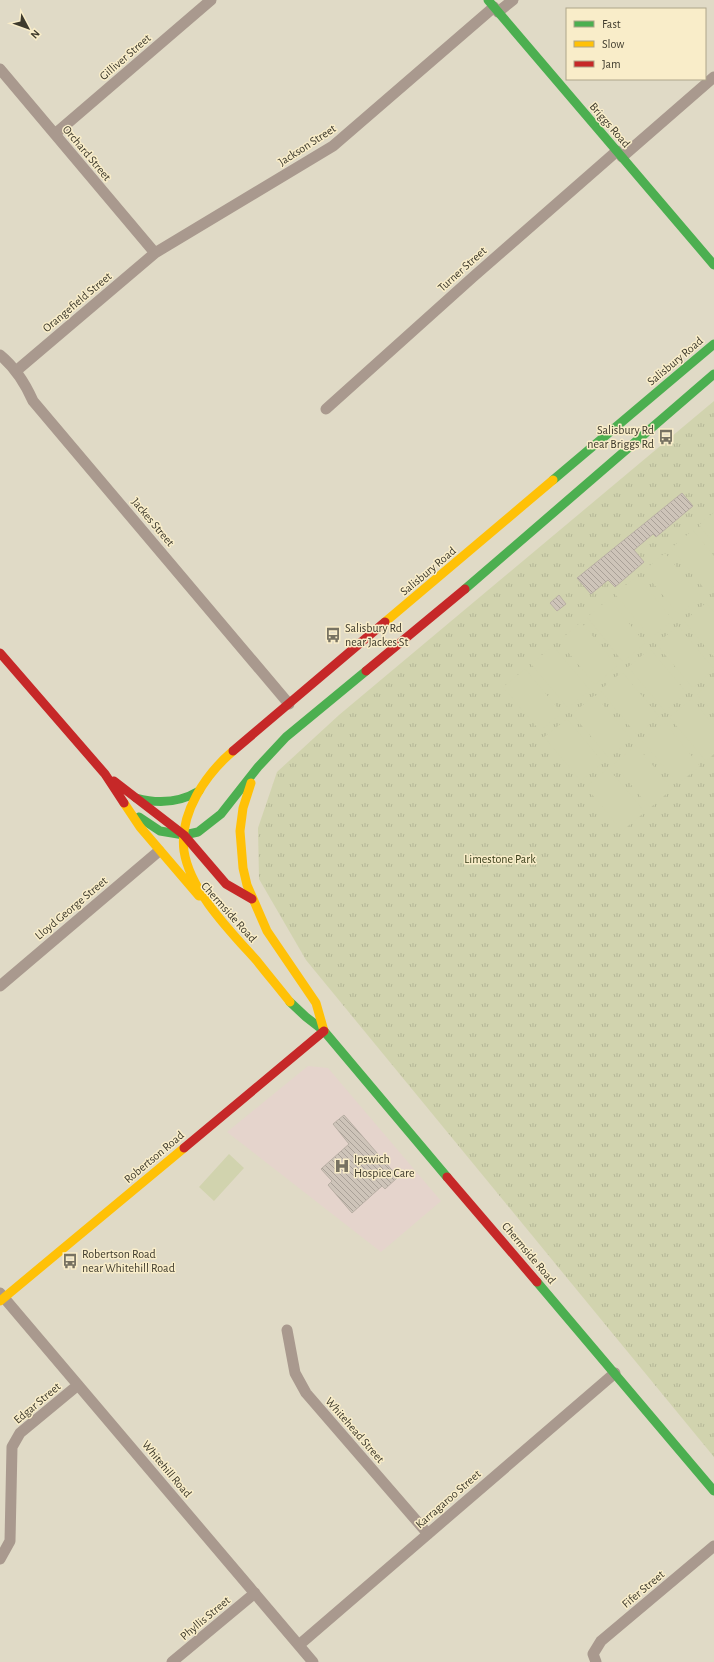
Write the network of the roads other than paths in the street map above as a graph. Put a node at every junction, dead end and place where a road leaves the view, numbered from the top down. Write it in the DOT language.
graph roads {
  1 [pos="211,0"];
  2 [pos="513,0"];
  3 [pos="493,6"];
  4 [pos="0,69"];
  5 [pos="714,77"];
  6 [pos="55,134"];
  7 [pos="620,154"];
  8 [pos="155,253"];
  9 [pos="714,265"];
  10 [pos="714,344"];
  11 [pos="0,355"];
  12 [pos="16,371"];
  13 [pos="714,374"];
  14 [pos="326,409"];
  15 [pos="0,653"];
  16 [pos="296,713"];
  17 [pos="266,758"];
  18 [pos="105,774"];
  19 [pos="199,791"];
  20 [pos="135,797"];
  21 [pos="123,802"];
  22 [pos="184,834"];
  23 [pos="159,851"];
  24 [pos="254,902"];
  25 [pos="224,921"];
  26 [pos="2,979"];
  27 [pos="324,1031"];
  28 [pos="1,1297"];
  29 [pos="287,1330"];
  30 [pos="615,1374"];
  31 [pos="78,1385"];
  32 [pos="714,1491"];
  33 [pos="428,1534"];
  34 [pos="714,1546"];
  35 [pos="0,1559"];
  36 [pos="255,1593"];
  37 [pos="299,1645"];
  38 [pos="594,1658"];
  39 [pos="172,1662"];
  40 [pos="313,1662"];
  1 -- 6 [label="street, Gilliver Street"];
  2 -- 3 [label="street, Jackson Street"];
  3 -- 7 [label="main road, Briggs Road"];
  3 -- 8 [label="street, Jackson Street"];
  4 -- 6 [label="street, Orchard Street"];
  5 -- 7 [label="street, Turner Street"];
  6 -- 8 [label="street, Orchard Street"];
  7 -- 9 [label="main road, Briggs Road"];
  7 -- 14 [label="street, Turner Street"];
  8 -- 12 [label="street, Orangefield Street"];
  10 -- 16 [label="main road, Salisbury Road"];
  11 -- 12 [label="street, Jackes Street"];
  12 -- 16 [label="street, Jackes Street"];
  13 -- 16 [label="main road, Salisbury Road"];
  15 -- 18 [label="main road, Chermside Road"];
  16 -- 17 [label="main road, Salisbury Road"];
  16 -- 19 [label="main road, Salisbury Road"];
  17 -- 22 [label="main road, Salisbury Road"];
  17 -- 24 [label="main road, Salisbury Road"];
  18 -- 20 [label="main road, Chermside Road"];
  18 -- 21 [label="main road, Chermside Road"];
  19 -- 20 [label="main road"];
  19 -- 22 [label="main road, Salisbury Road"];
  20 -- 22 [label="main road, Chermside Road"];
  21 -- 22 [label="main road, Chermside Road"];
  21 -- 23 [label="main road, Chermside Road"];
  22 -- 24 [label="main road, Chermside Road"];
  22 -- 25 [label="main road, Salisbury Road"];
  23 -- 25 [label="main road, Chermside Road"];
  23 -- 26 [label="street, Lloyd George Street"];
  24 -- 27 [label="main road, Chermside Road"];
  25 -- 27 [label="main road, Chermside Road"];
  27 -- 28 [label="main road, Robertson Road"];
  27 -- 30 [label="main road, Chermside Road"];
  28 -- 31 [label="street, Whitehill Road"];
  29 -- 33 [label="street, Whitehead Street"];
  30 -- 32 [label="main road, Chermside Road"];
  30 -- 33 [label="street, Karragaroo Street"];
  31 -- 35 [label="street, Edgar Street"];
  31 -- 36 [label="street, Whitehill Road"];
  33 -- 37 [label="street, Karragaroo Street"];
  34 -- 38 [label="street, Fifer Street"];
  36 -- 37 [label="street, Whitehill Road"];
  36 -- 39 [label="street, Phyllis Street"];
  37 -- 40 [label="street, Whitehill Road"];
}
